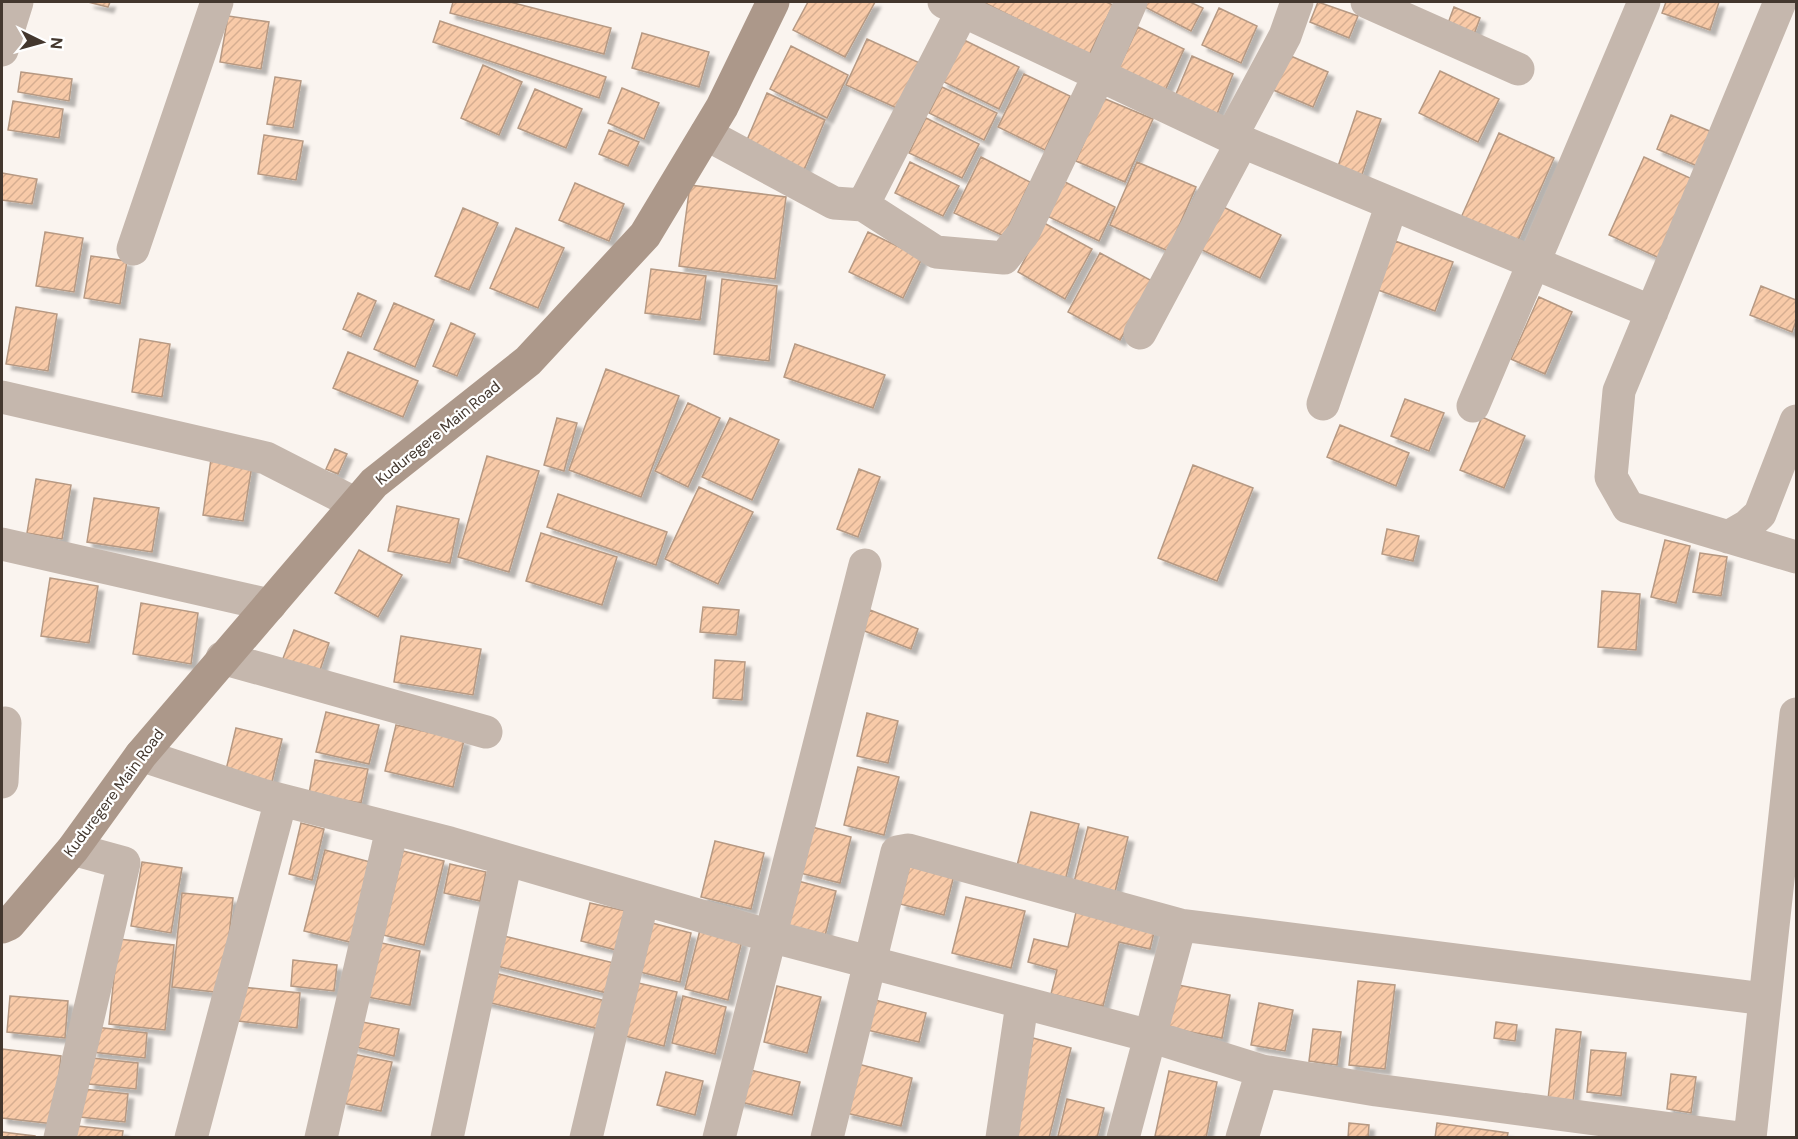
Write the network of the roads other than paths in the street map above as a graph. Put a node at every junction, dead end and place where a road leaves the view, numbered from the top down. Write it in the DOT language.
graph roads {
  1 [pos="17,2"];
  2 [pos="216,2"];
  3 [pos="773,2"];
  4 [pos="1131,2"];
  5 [pos="1297,2"];
  6 [pos="1367,2"];
  7 [pos="1644,2"];
  8 [pos="1780,2"];
  9 [pos="958,4"];
  10 [pos="2,50"];
  11 [pos="1518,69"];
  12 [pos="1099,75"];
  13 [pos="706,134"];
  14 [pos="1237,140"];
  15 [pos="1392,204"];
  16 [pos="863,205"];
  17 [pos="133,249"];
  18 [pos="1533,263"];
  19 [pos="1652,312"];
  20 [pos="1140,333"];
  21 [pos="2,397"];
  22 [pos="1323,404"];
  23 [pos="1473,406"];
  24 [pos="1797,421"];
  25 [pos="356,504"];
  26 [pos="1728,537"];
  27 [pos="2,544"];
  28 [pos="1797,557"];
  29 [pos="865,565"];
  30 [pos="270,605"];
  31 [pos="222,658"];
  32 [pos="5,723"];
  33 [pos="1796,725"];
  34 [pos="486,732"];
  35 [pos="141,755"];
  36 [pos="2,782"];
  37 [pos="281,800"];
  38 [pos="392,829"];
  39 [pos="73,849"];
  40 [pos="506,860"];
  41 [pos="1787,886"];
  42 [pos="643,899"];
  43 [pos="1180,925"];
  44 [pos="2,927"];
  45 [pos="770,936"];
  46 [pos="870,963"];
  47 [pos="1765,999"];
  48 [pos="1022,1004"];
  49 [pos="1150,1036"];
  50 [pos="1262,1071"];
  51 [pos="60,1137"];
  52 [pos="191,1137"];
  53 [pos="321,1137"];
  54 [pos="447,1137"];
  55 [pos="586,1137"];
  56 [pos="719,1137"];
  57 [pos="827,1137"];
  58 [pos="1002,1137"];
  59 [pos="1123,1137"];
  60 [pos="1242,1137"];
  61 [pos="1740,1137"];
  62 [pos="1750,1137"];
  1 -- 10 [label="street"];
  2 -- 17 [label="street"];
  3 -- 13 [label="street, Kuduregere Main Road"];
  4 -- 12 [label="street"];
  5 -- 14 [label="street"];
  6 -- 11 [label="street"];
  7 -- 18 [label="street"];
  8 -- 19 [label="street"];
  9 -- 12 [label="street"];
  9 -- 16 [label="street"];
  12 -- 14 [label="street"];
  12 -- 16 [label="street"];
  13 -- 16 [label="street"];
  13 -- 25 [label="street, Kuduregere Main Road"];
  14 -- 15 [label="street"];
  14 -- 20 [label="street"];
  15 -- 18 [label="street"];
  15 -- 22 [label="street"];
  18 -- 19 [label="street"];
  18 -- 23 [label="street"];
  19 -- 26 [label="street"];
  21 -- 25 [label="street"];
  24 -- 26 [label="street"];
  25 -- 30 [label="street, Kuduregere Main Road"];
  26 -- 28 [label="street"];
  27 -- 30 [label="street"];
  29 -- 45 [label="street"];
  30 -- 31 [label="street, Kuduregere Main Road"];
  31 -- 34 [label="street"];
  31 -- 35 [label="street, Kuduregere Main Road"];
  32 -- 36 [label="street"];
  33 -- 41 [label="street"];
  35 -- 37 [label="street"];
  35 -- 39 [label="street, Kuduregere Main Road"];
  37 -- 38 [label="street"];
  37 -- 52 [label="street"];
  38 -- 40 [label="street"];
  38 -- 53 [label="street"];
  39 -- 44 [label="street, Kuduregere Main Road"];
  39 -- 51 [label="street"];
  40 -- 42 [label="street"];
  40 -- 54 [label="street"];
  41 -- 47 [label="street"];
  42 -- 45 [label="street"];
  42 -- 55 [label="street"];
  43 -- 46 [label="street"];
  43 -- 47 [label="street"];
  43 -- 49 [label="street"];
  45 -- 46 [label="street"];
  45 -- 56 [label="street"];
  46 -- 48 [label="street"];
  46 -- 57 [label="street"];
  47 -- 62 [label="street"];
  48 -- 49 [label="street"];
  48 -- 58 [label="street"];
  49 -- 50 [label="street"];
  49 -- 59 [label="street"];
  50 -- 60 [label="street"];
  50 -- 61 [label="street"];
}
